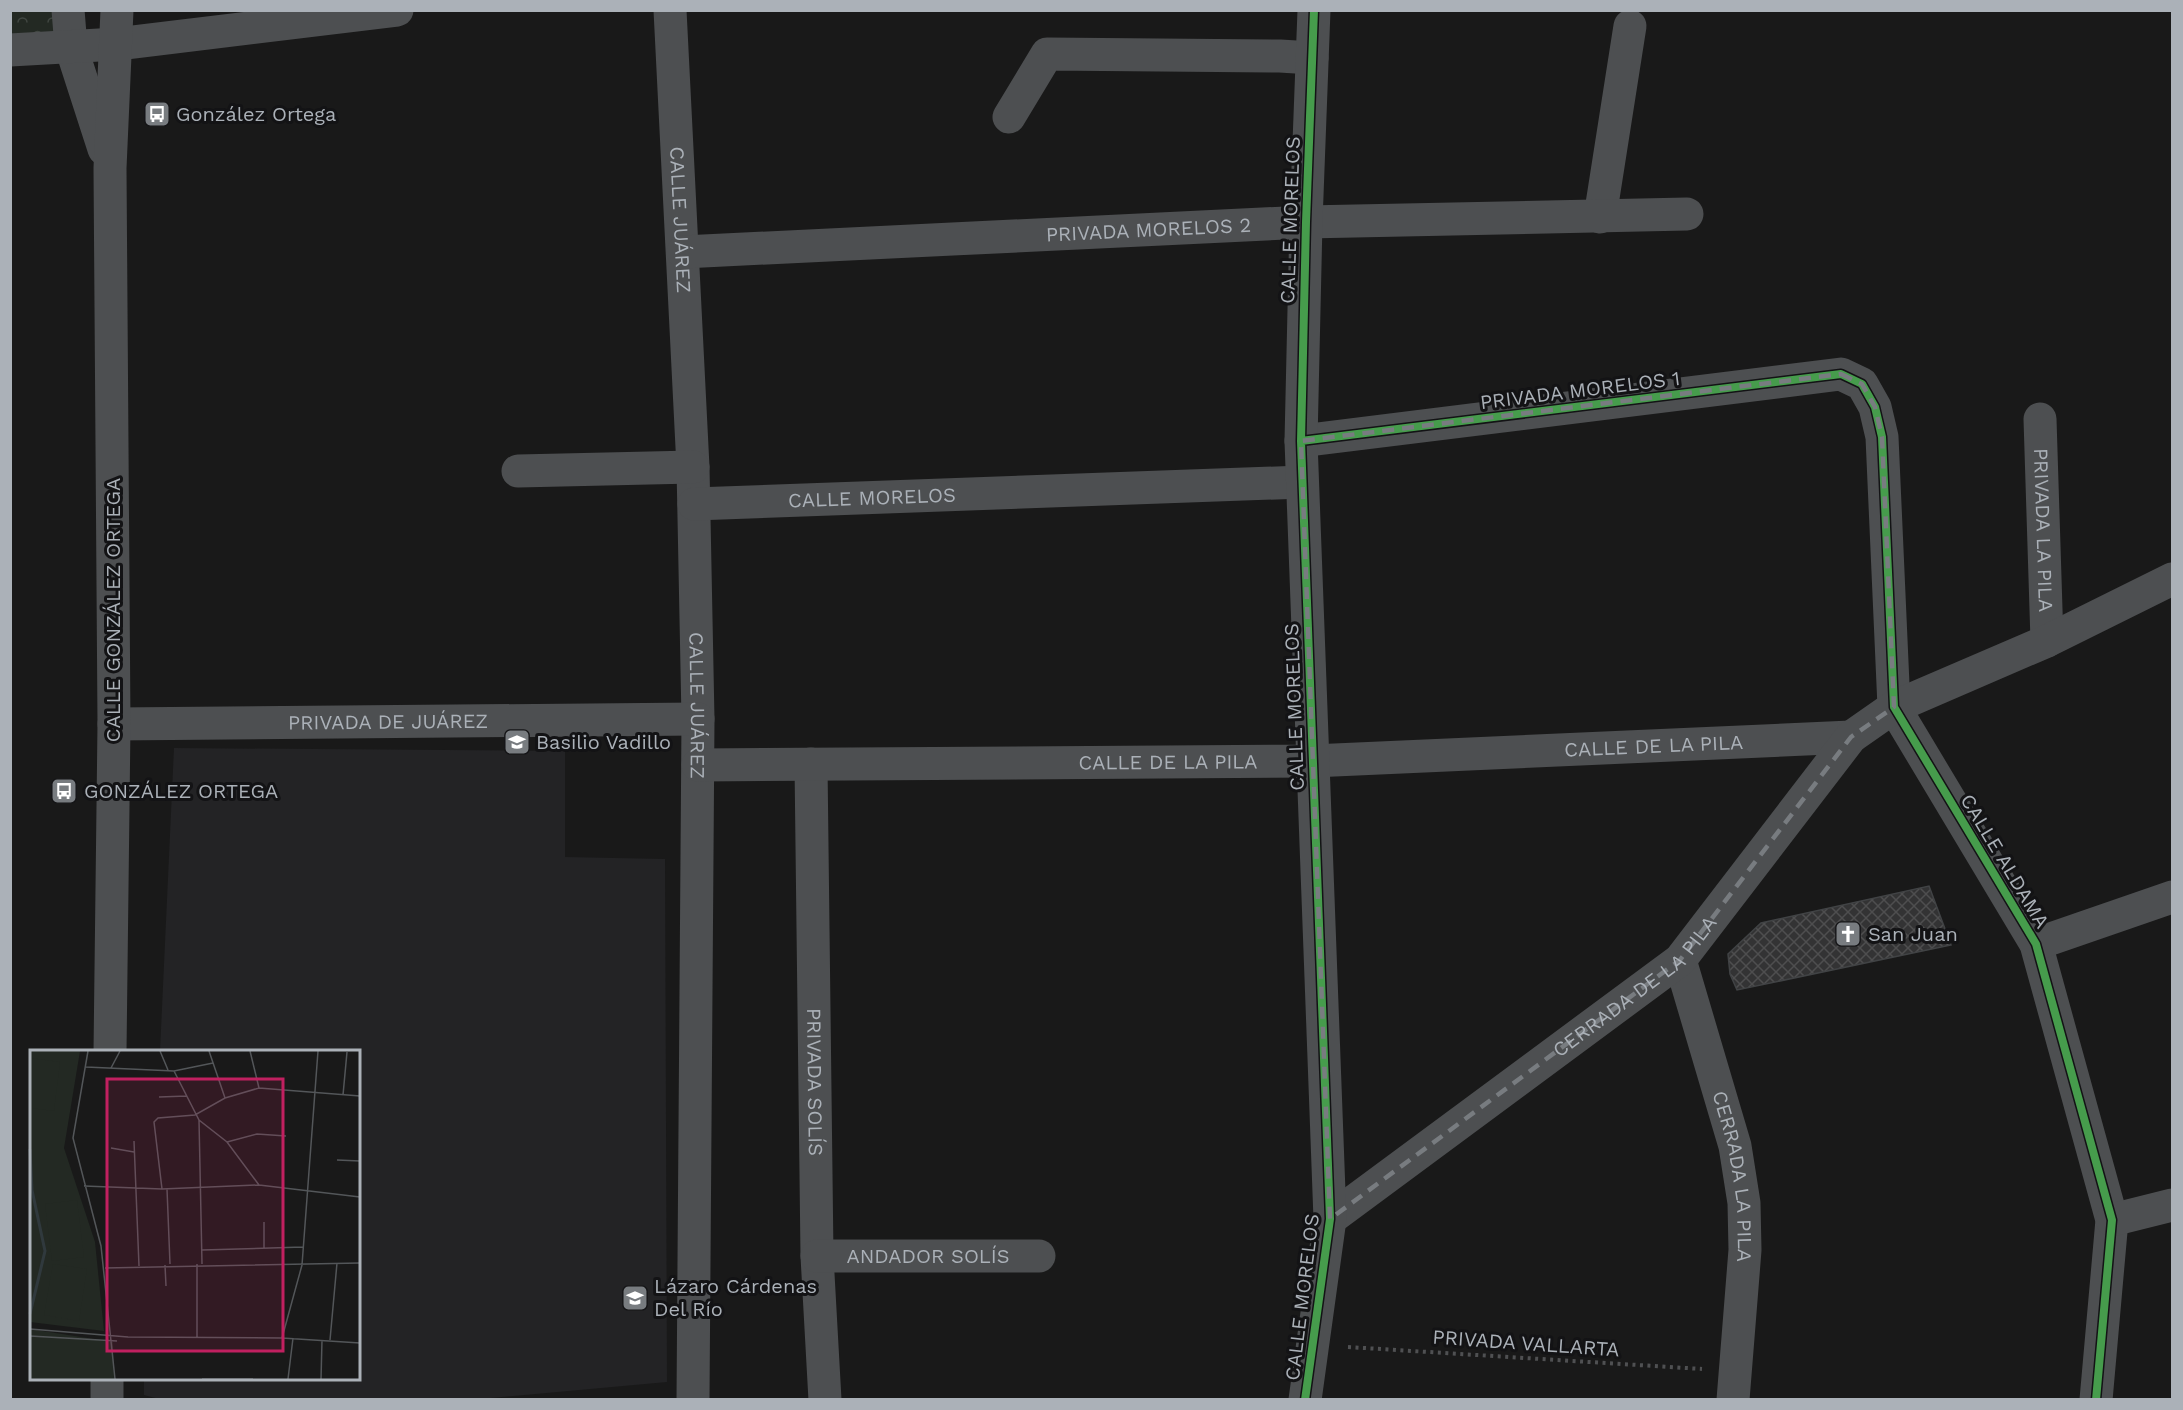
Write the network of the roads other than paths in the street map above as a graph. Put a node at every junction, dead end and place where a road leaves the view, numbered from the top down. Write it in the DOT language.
graph roads {
  1 [pos="68,10"];
  2 [pos="117,10"];
  3 [pos="397,10"];
  4 [pos="670,10"];
  5 [pos="1314,10"];
  6 [pos="1630,26"];
  7 [pos="117,44"];
  8 [pos="71,47"];
  9 [pos="10,50"];
  10 [pos="1312,58"];
  11 [pos="1009,117"];
  12 [pos="110,168"];
  13 [pos="1687,214"];
  14 [pos="1600,217"];
  15 [pos="1306,222"];
  16 [pos="683,252"];
  17 [pos="1862,384"];
  18 [pos="2040,419"];
  19 [pos="1301,441"];
  20 [pos="693,467"];
  21 [pos="518,471"];
  22 [pos="1302,482"];
  23 [pos="694,504"];
  24 [pos="2172,579"];
  25 [pos="2047,641"];
  26 [pos="1894,707"];
  27 [pos="698,719"];
  28 [pos="114,724"];
  29 [pos="1851,737"];
  30 [pos="1312,761"];
  31 [pos="811,764"];
  32 [pos="698,765"];
  33 [pos="2172,897"];
  34 [pos="2036,944"];
  35 [pos="1680,960"];
  36 [pos="110,1050"];
  37 [pos="2172,1205"];
  38 [pos="1330,1220"];
  39 [pos="2112,1220"];
  40 [pos="817,1256"];
  41 [pos="1038,1256"];
  42 [pos="107,1380"];
  43 [pos="1735,1385"];
  44 [pos="107,1400"];
  45 [pos="693,1400"];
  46 [pos="825,1400"];
  47 [pos="1305,1400"];
  48 [pos="2096,1400"];
  1 -- 8 [label="street, CALLE GONZÁLEZ ORTEGA"];
  2 -- 7 [label="street, CALLE GONZÁLEZ ORTEGA"];
  3 -- 7 [label="street"];
  4 -- 16 [label="street, CALLE JUÁREZ"];
  5 -- 10 [label="street, CALLE MORELOS"];
  6 -- 14 [label="street"];
  7 -- 8 [label="street"];
  7 -- 12 [label="street, CALLE GONZÁLEZ ORTEGA"];
  8 -- 9 [label="street"];
  8 -- 12 [label="street, CALLE GONZÁLEZ ORTEGA"];
  10 -- 11 [label="street"];
  10 -- 15 [label="street, CALLE MORELOS"];
  12 -- 28 [label="street, CALLE GONZÁLEZ ORTEGA"];
  13 -- 14 [label="street, PRIVADA MORELOS 2"];
  14 -- 15 [label="street, PRIVADA MORELOS 2"];
  15 -- 16 [label="street, PRIVADA MORELOS 2"];
  15 -- 19 [label="street, CALLE MORELOS"];
  16 -- 20 [label="street, CALLE JUÁREZ"];
  17 -- 19 [label="street, PRIVADA MORELOS 1"];
  17 -- 26 [label="street, CALLE ALDAMA"];
  18 -- 25 [label="street, PRIVADA LA PILA"];
  19 -- 22 [label="street, CALLE MORELOS"];
  20 -- 21 [label="street"];
  20 -- 23 [label="street, CALLE JUÁREZ"];
  22 -- 23 [label="street, CALLE MORELOS"];
  22 -- 30 [label="street, CALLE MORELOS"];
  23 -- 27 [label="street, CALLE JUÁREZ"];
  24 -- 25 [label="street"];
  25 -- 26 [label="street"];
  26 -- 29 [label="street, CERRADA DE LA PILA"];
  26 -- 34 [label="street, CALLE ALDAMA"];
  27 -- 28 [label="street, PRIVADA DE JUÁREZ"];
  27 -- 32 [label="street, CALLE JUÁREZ"];
  28 -- 36 [label="street, CALLE GONZÁLEZ ORTEGA"];
  29 -- 30 [label="street, CALLE DE LA PILA"];
  29 -- 35 [label="street, CERRADA DE LA PILA"];
  30 -- 31 [label="street, CALLE DE LA PILA"];
  30 -- 38 [label="street, CALLE MORELOS"];
  31 -- 32 [label="street, CALLE DE LA PILA"];
  31 -- 40 [label="street, PRIVADA SOLÍS"];
  32 -- 45 [label="street, CALLE JUÁREZ"];
  33 -- 34 [label="street"];
  34 -- 39 [label="street, CALLE ALDAMA"];
  35 -- 38 [label="street, CERRADA DE LA PILA"];
  35 -- 43 [label="street, CERRADA LA PILA"];
  37 -- 39 [label="street"];
  38 -- 47 [label="street, CALLE MORELOS"];
  39 -- 48 [label="street, CALLE ALDAMA"];
  40 -- 41 [label="street, ANDADOR SOLÍS"];
  40 -- 46 [label="street, PRIVADA SOLÍS"];
  42 -- 44 [label="street"];
}
